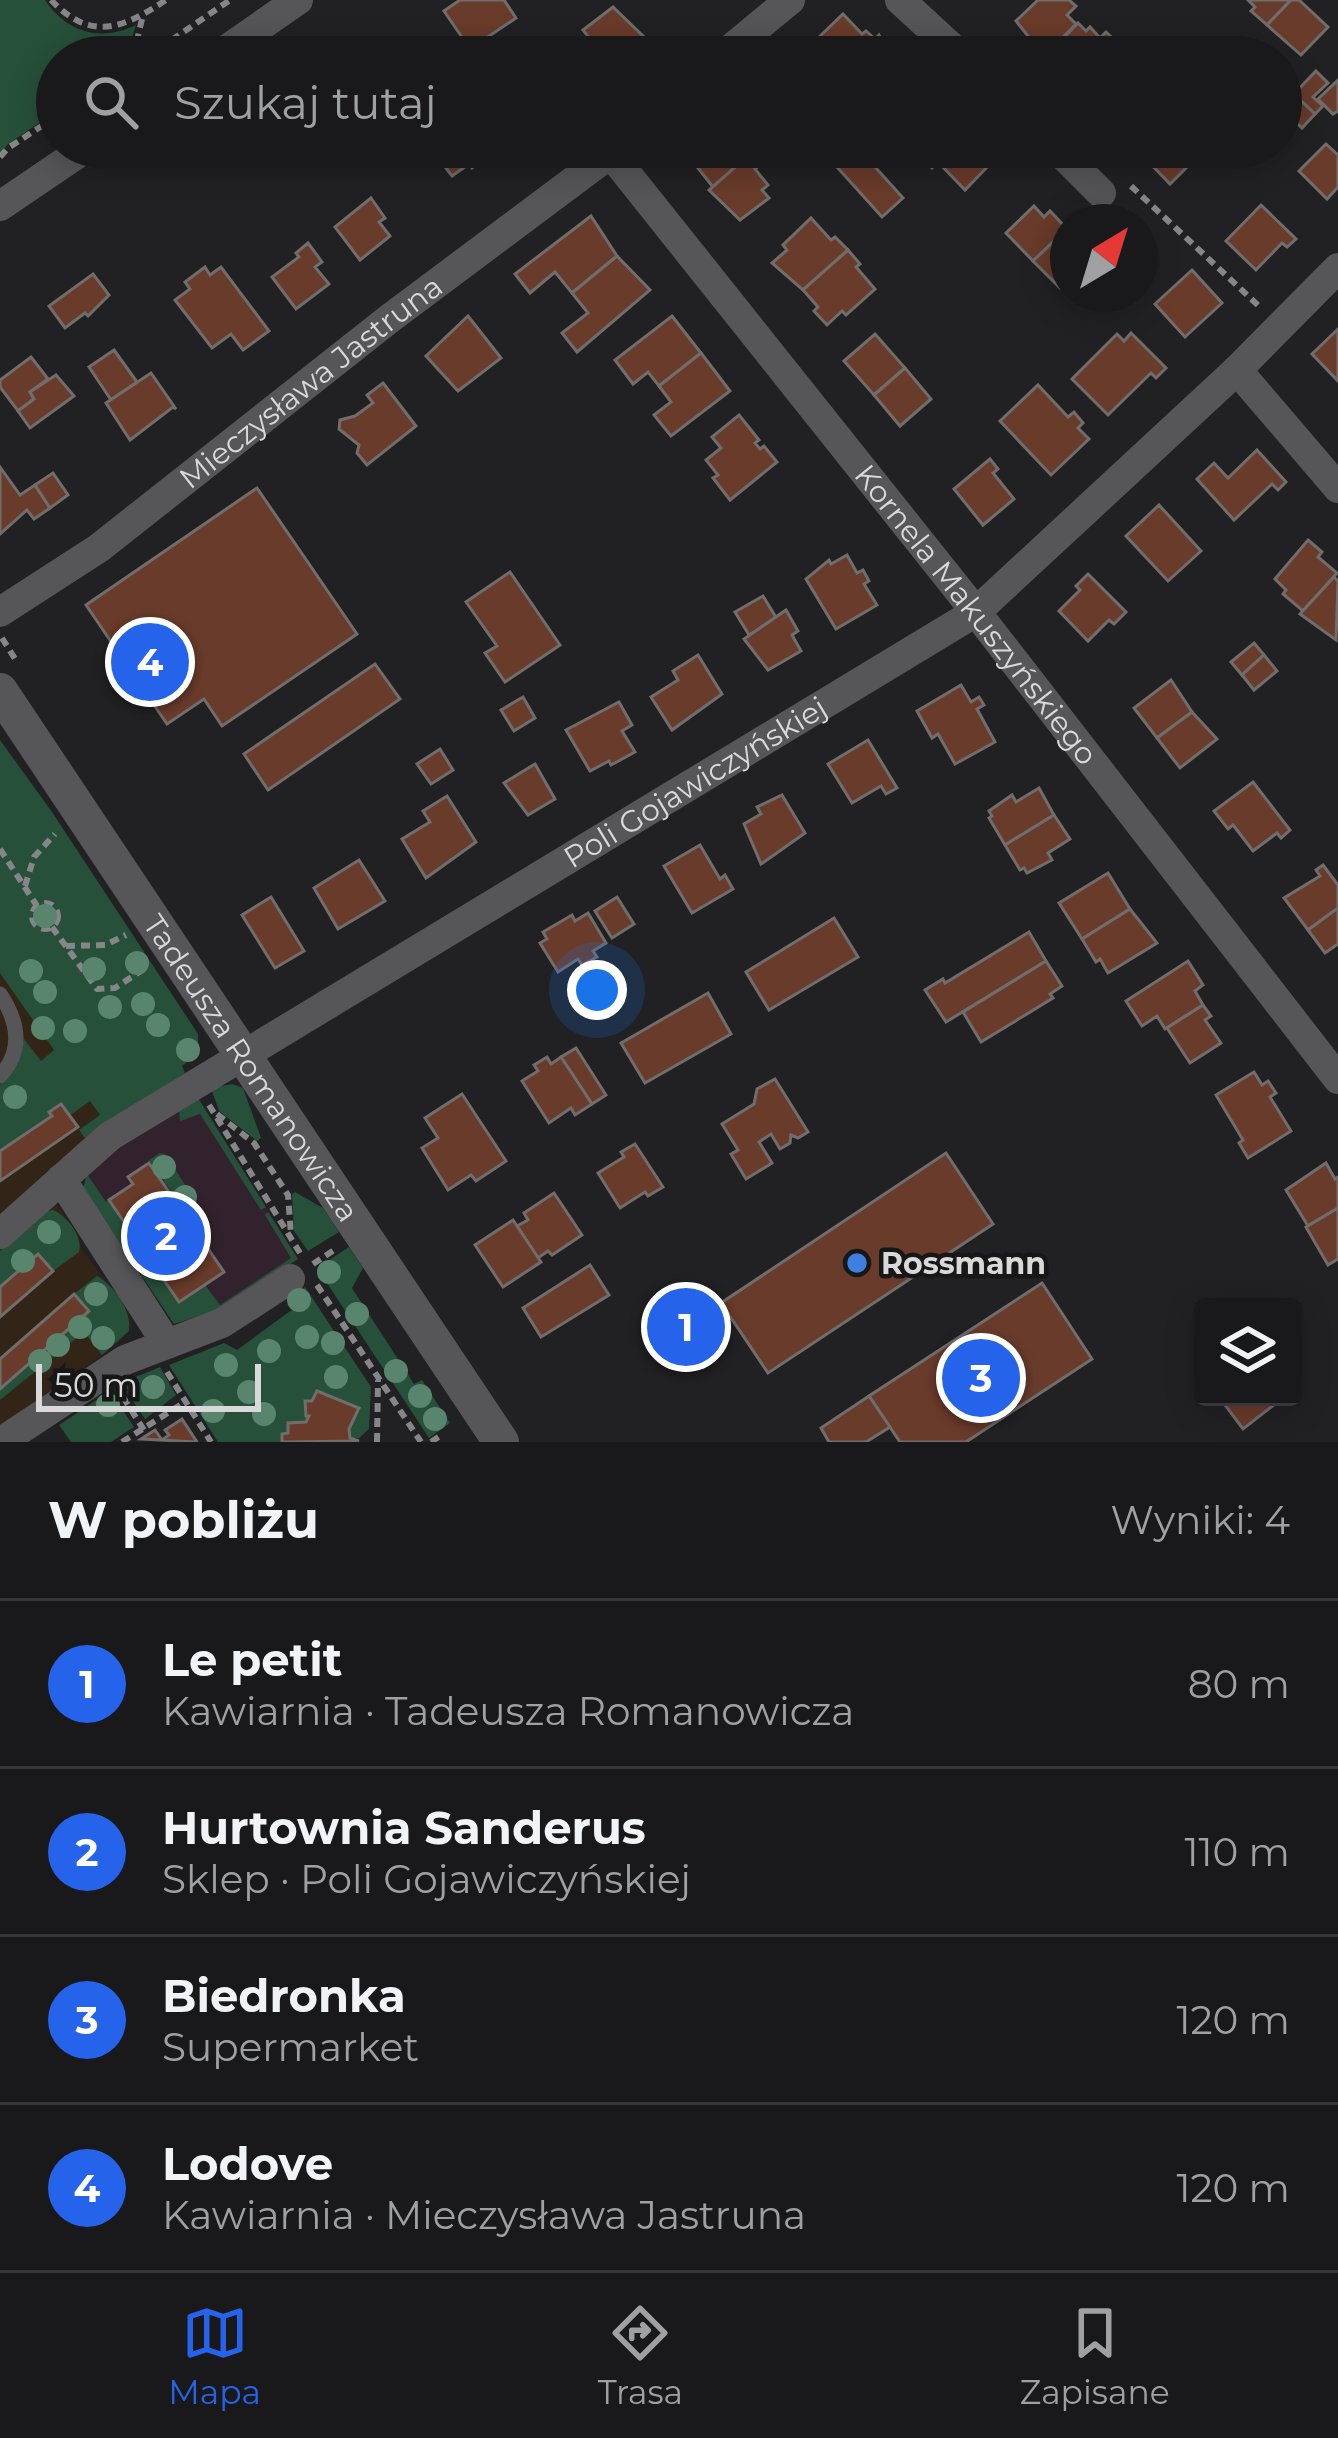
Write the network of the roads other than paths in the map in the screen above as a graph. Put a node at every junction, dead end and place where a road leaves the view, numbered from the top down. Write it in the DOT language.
graph roads {
  1 [pos="298,0"];
  2 [pos="790,0"];
  3 [pos="900,0"];
  4 [pos="246,36"];
  5 [pos="746,36"];
  6 [pos="939,36"];
  7 [pos="56,168"];
  8 [pos="591,168"];
  9 [pos="629,168"];
  10 [pos="1085,168"];
  11 [pos="1114,188"];
  12 [pos="0,206"];
  13 [pos="1338,268"];
  14 [pos="1237,370"];
  15 [pos="1338,488"];
  16 [pos="0,612"];
  17 [pos="976,612"];
  18 [pos="0,691"];
  19 [pos="0,994"];
  20 [pos="243,1057"];
  21 [pos="0,1076"];
  22 [pos="1338,1079"];
  23 [pos="61,1179"];
  24 [pos="0,1234"];
  25 [pos="298,1274"];
  26 [pos="160,1346"];
  27 [pos="2,1442"];
  28 [pos="501,1442"];
  1 -- 4 [label="street"];
  2 -- 5 [label="street"];
  3 -- 6 [label="street"];
  7 -- 12 [label="street"];
  8 -- 16 [label="street, Mieczysława Jastruna"];
  9 -- 17 [label="street, Kornela Makuszyńskiego"];
  10 -- 11 [label="street"];
  13 -- 14 [label="street, Poli Gojawiczyńskiej"];
  14 -- 15 [label="street"];
  14 -- 17 [label="street, Poli Gojawiczyńskiej"];
  17 -- 20 [label="street, Poli Gojawiczyńskiej"];
  17 -- 22 [label="street, Kornela Makuszyńskiego"];
  18 -- 20 [label="street, Tadeusza Romanowicza"];
  19 -- 21 [label="lane"];
  20 -- 23 [label="street, Poli Gojawiczyńskiej"];
  20 -- 28 [label="street, Tadeusza Romanowicza"];
  23 -- 24 [label="street, Poli Gojawiczyńskiej"];
  23 -- 26 [label="street"];
  25 -- 26 [label="street"];
  26 -- 27 [label="street"];
}
